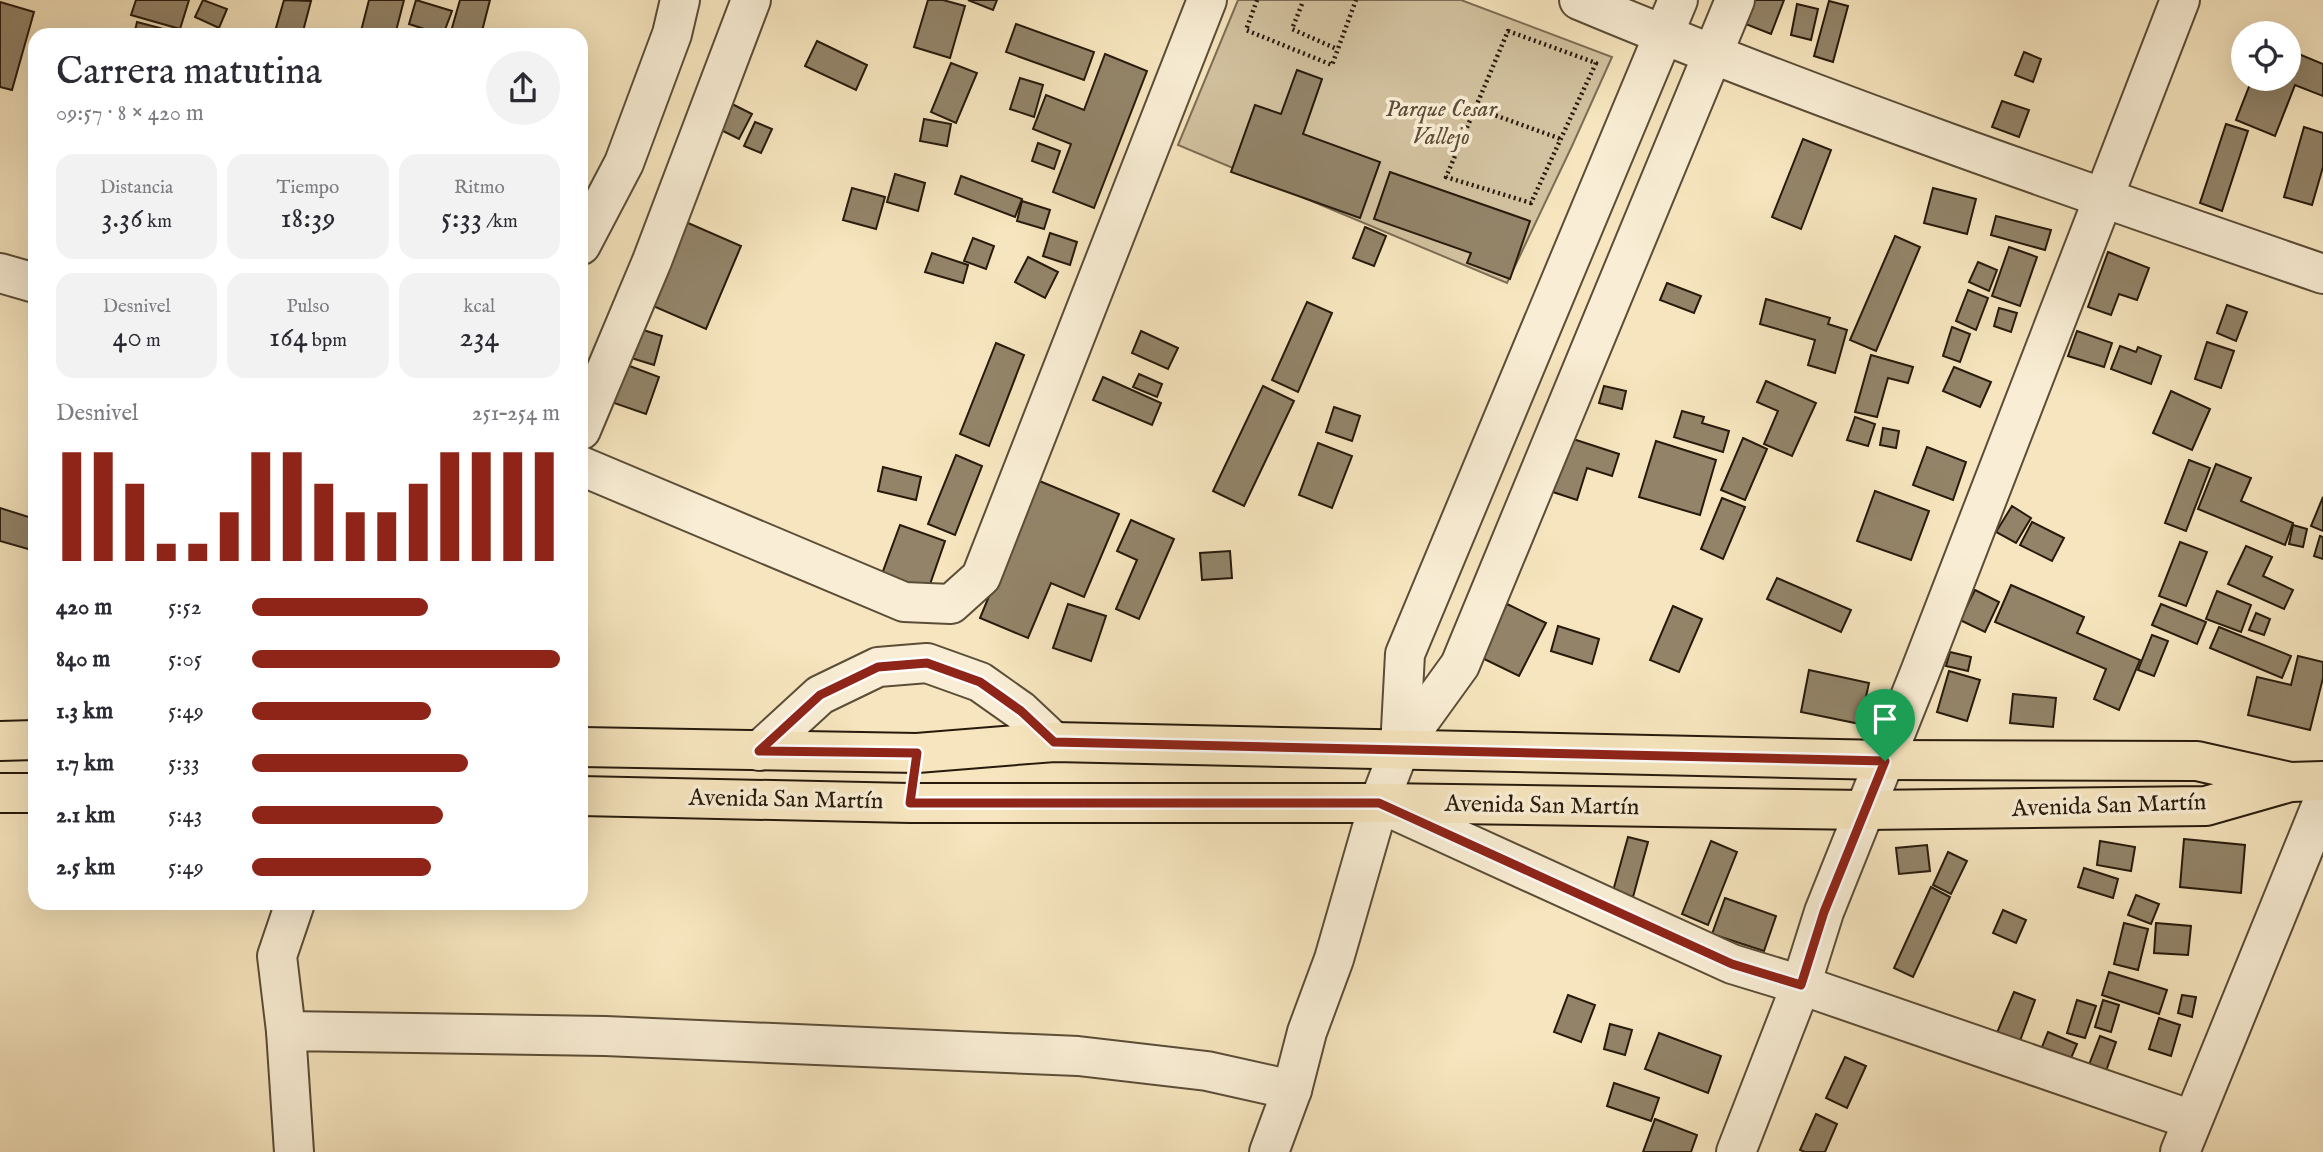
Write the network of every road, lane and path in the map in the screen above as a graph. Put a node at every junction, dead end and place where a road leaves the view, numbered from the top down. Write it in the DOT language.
graph roads {
  1 [pos="680,0"];
  2 [pos="751,0"];
  3 [pos="1207,0"];
  4 [pos="1257,0"];
  5 [pos="1356,0"];
  6 [pos="1579,0"];
  7 [pos="1678,0"];
  8 [pos="1735,0"];
  9 [pos="2180,0"];
  10 [pos="1301,4"];
  11 [pos="1663,35"];
  12 [pos="1338,49"];
  13 [pos="1713,55"];
  14 [pos="1475,108"];
  15 [pos="1561,139"];
  16 [pos="2102,198"];
  17 [pos="588,232"];
  18 [pos="0,273"];
  19 [pos="2323,274"];
  20 [pos="28,281"];
  21 [pos="588,412"];
  22 [pos="588,469"];
  23 [pos="28,740"];
  24 [pos="0,741"];
  25 [pos="1054,742"];
  26 [pos="588,747"];
  27 [pos="1400,748"];
  28 [pos="759,751"];
  29 [pos="917,753"];
  30 [pos="1885,761"];
  31 [pos="2306,781"];
  32 [pos="0,793"];
  33 [pos="28,793"];
  34 [pos="588,796"];
  35 [pos="2323,801"];
  36 [pos="910,803"];
  37 [pos="1379,803"];
  38 [pos="1865,810"];
  39 [pos="293,910"];
  40 [pos="1801,985"];
  41 [pos="286,1031"];
  42 [pos="1292,1090"];
  43 [pos="2186,1136"];
  44 [pos="294,1152"];
  45 [pos="1269,1152"];
  46 [pos="1736,1152"];
  1 -- 17 [label="street"];
  2 -- 21 [label="street"];
  3 -- 22 [label="street"];
  4 -- 12 [label="path"];
  5 -- 12 [label="path"];
  6 -- 11 [label="street"];
  7 -- 11 [label="street"];
  8 -- 13 [label="street"];
  9 -- 16 [label="street"];
  10 -- 12 [label="path"];
  11 -- 13 [label="street"];
  11 -- 27 [label="street"];
  13 -- 16 [label="street"];
  13 -- 27 [label="street"];
  14 -- 15 [label="path"];
  14 -- 15 [label="path"];
  14 -- 15 [label="path"];
  16 -- 19 [label="street"];
  16 -- 30 [label="street"];
  18 -- 20 [label="street"];
  23 -- 24 [label="main road"];
  25 -- 27 [label="main road, Avenida San Martín"];
  25 -- 28 [label="street"];
  25 -- 29 [label="main road, Avenida San Martín"];
  26 -- 28 [label="main road, Avenida San Martín"];
  27 -- 30 [label="main road, Avenida San Martín"];
  27 -- 37 [label="street"];
  28 -- 29 [label="main road, Avenida San Martín"];
  29 -- 36 [label="main road"];
  30 -- 31 [label="main road, Avenida San Martín"];
  30 -- 38 [label="street"];
  31 -- 38 [label="main road, Avenida San Martín"];
  32 -- 33 [label="main road"];
  34 -- 36 [label="main road, Avenida San Martín"];
  35 -- 43 [label="street"];
  36 -- 37 [label="main road, Avenida San Martín"];
  37 -- 38 [label="main road, Avenida San Martín"];
  37 -- 40 [label="street"];
  37 -- 42 [label="street"];
  38 -- 40 [label="street"];
  39 -- 41 [label="street"];
  40 -- 43 [label="street"];
  40 -- 46 [label="street"];
  41 -- 42 [label="street"];
  41 -- 44 [label="street"];
  42 -- 45 [label="street"];
}
